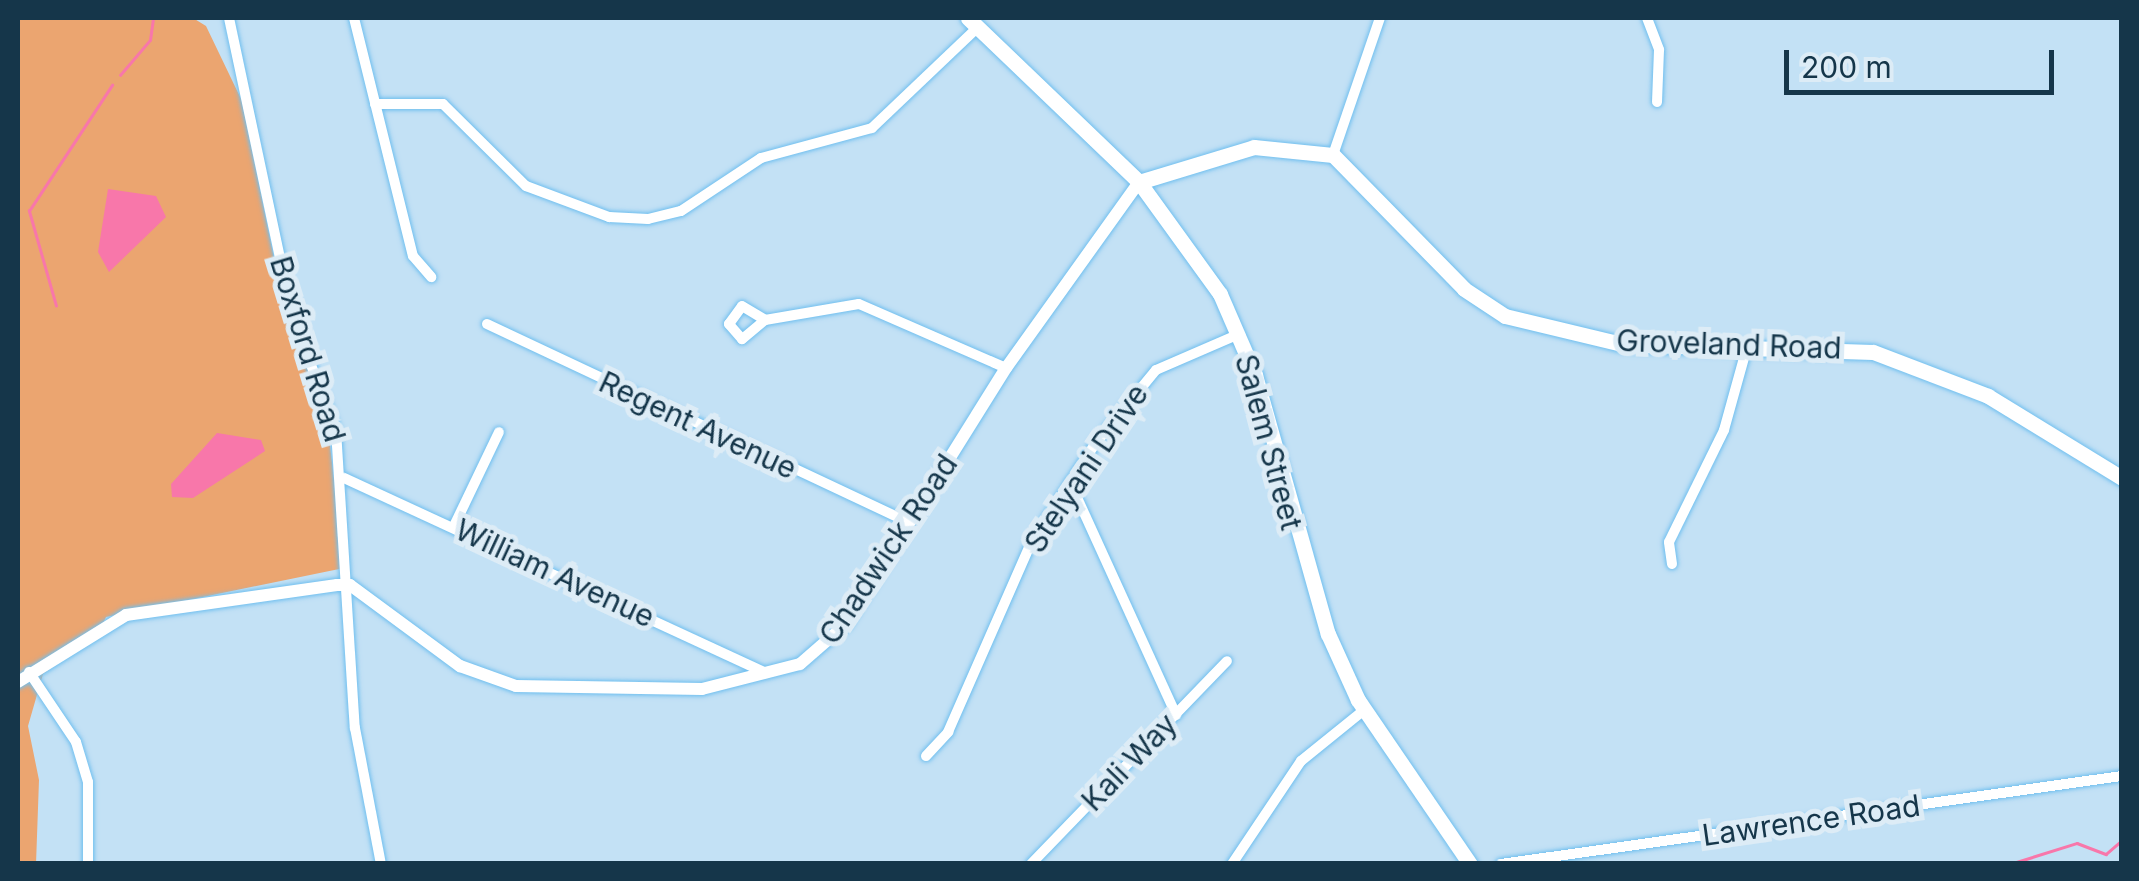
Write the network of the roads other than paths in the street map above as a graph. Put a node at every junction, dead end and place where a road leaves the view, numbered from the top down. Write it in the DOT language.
graph roads {
  1 [pos="229,18"];
  2 [pos="354,18"];
  3 [pos="1380,18"];
  4 [pos="1647,18"];
  5 [pos="973,22"];
  6 [pos="1658,102"];
  7 [pos="375,104"];
  8 [pos="1334,155"];
  9 [pos="1139,182"];
  10 [pos="431,277"];
  11 [pos="765,320"];
  12 [pos="488,324"];
  13 [pos="1239,334"];
  14 [pos="1747,347"];
  15 [pos="1006,368"];
  16 [pos="499,432"];
  17 [pos="344,478"];
  18 [pos="2122,478"];
  19 [pos="1070,482"];
  20 [pos="909,523"];
  21 [pos="454,526"];
  22 [pos="1672,564"];
  23 [pos="350,585"];
  24 [pos="1227,661"];
  25 [pos="30,672"];
  26 [pos="766,673"];
  27 [pos="18,682"];
  28 [pos="1364,710"];
  29 [pos="1176,714"];
  30 [pos="926,756"];
  31 [pos="2122,776"];
  32 [pos="88,864"];
  33 [pos="381,864"];
  34 [pos="1031,864"];
  35 [pos="1232,864"];
  36 [pos="1470,864"];
  37 [pos="1501,864"];
  1 -- 17 [label="street, Boxford Road"];
  2 -- 7 [label="street"];
  3 -- 8 [label="street"];
  4 -- 6 [label="street"];
  5 -- 7 [label="street"];
  5 -- 9 [label="main road, Salem Street"];
  7 -- 10 [label="street"];
  8 -- 9 [label="main road"];
  8 -- 14 [label="main road, Groveland Road"];
  9 -- 13 [label="main road, Salem Street"];
  9 -- 15 [label="street, Chadwick Road"];
  11 -- 15 [label="street"];
  12 -- 20 [label="street, Regent Avenue"];
  13 -- 19 [label="street, Stelyani Drive"];
  13 -- 28 [label="main road, Salem Street"];
  14 -- 18 [label="main road, Groveland Road"];
  14 -- 22 [label="street"];
  15 -- 20 [label="street, Chadwick Road"];
  16 -- 21 [label="street"];
  17 -- 21 [label="street, William Avenue"];
  17 -- 23 [label="street, Boxford Road"];
  19 -- 29 [label="street"];
  19 -- 30 [label="street, Stelyani Drive"];
  20 -- 26 [label="street, Chadwick Road"];
  21 -- 26 [label="street, William Avenue"];
  23 -- 25 [label="street"];
  23 -- 26 [label="street, Chadwick Road"];
  23 -- 33 [label="street, Boxford Road"];
  24 -- 29 [label="street, Kali Way"];
  25 -- 27 [label="street"];
  25 -- 32 [label="street"];
  28 -- 35 [label="street"];
  28 -- 36 [label="main road, Salem Street"];
  29 -- 34 [label="street, Kali Way"];
  31 -- 37 [label="street, Lawrence Road"];
}
